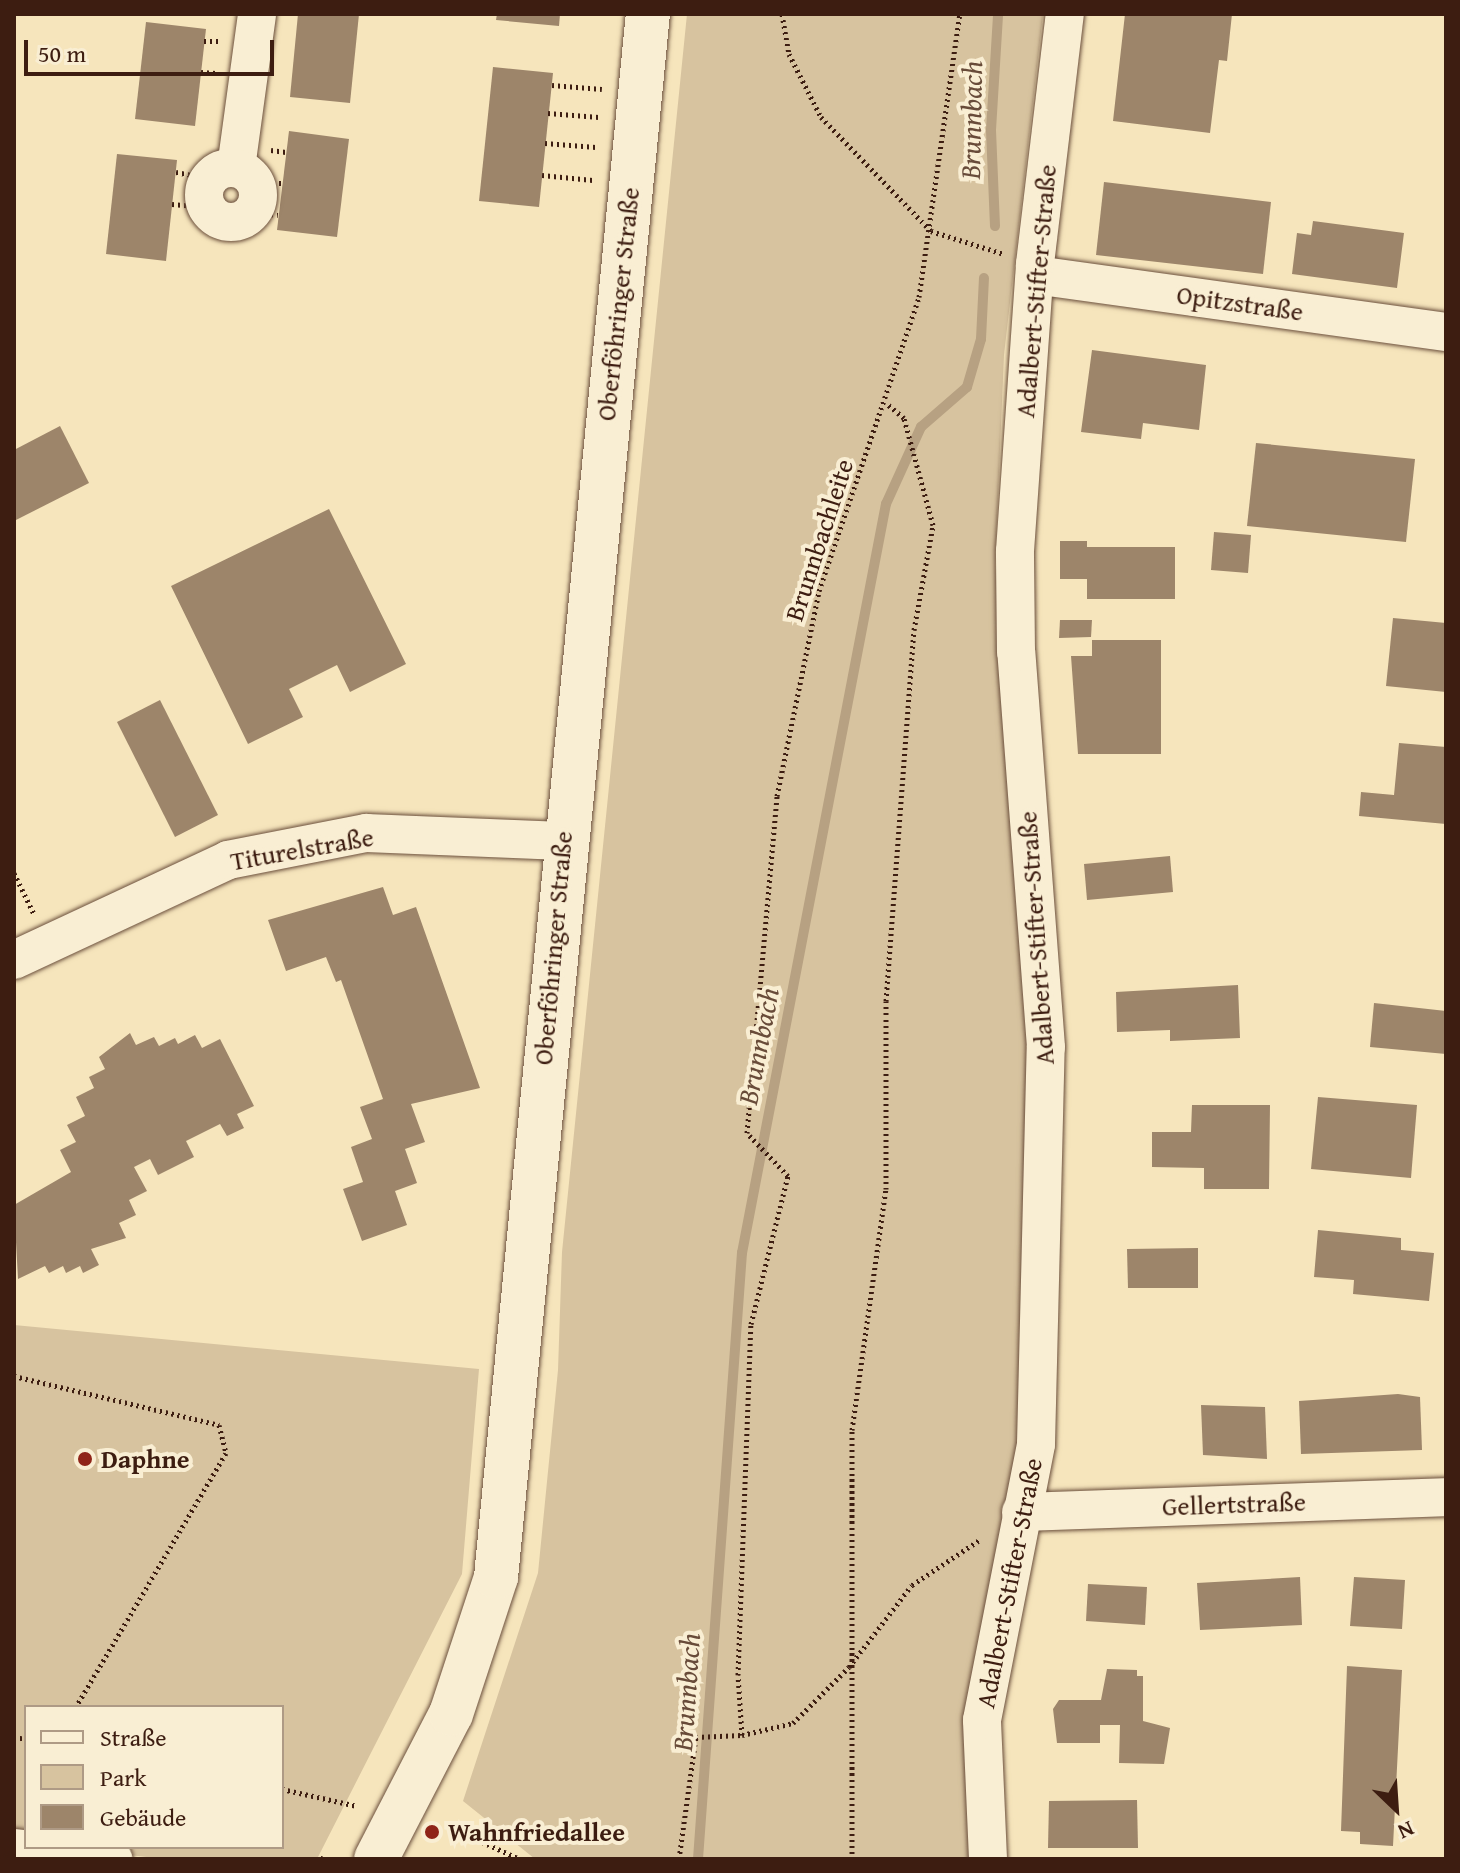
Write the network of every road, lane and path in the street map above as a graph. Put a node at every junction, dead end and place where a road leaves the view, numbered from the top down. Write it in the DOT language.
graph roads {
  1 [pos="257,14"];
  2 [pos="648,14"];
  3 [pos="782,14"];
  4 [pos="960,14"];
  5 [pos="1065,14"];
  6 [pos="552,85"];
  7 [pos="603,89"];
  8 [pos="548,113"];
  9 [pos="600,118"];
  10 [pos="545,143"];
  11 [pos="597,147"];
  12 [pos="542,175"];
  13 [pos="593,180"];
  14 [pos="265,213"];
  15 [pos="931,231"];
  16 [pos="1035,269"];
  17 [pos="1446,332"];
  18 [pos="886,403"];
  19 [pos="563,841"];
  20 [pos="14,873"];
  21 [pos="49,944"];
  22 [pos="14,960"];
  23 [pos="14,1376"];
  24 [pos="1446,1497"];
  25 [pos="1021,1512"];
  26 [pos="849,1667"];
  27 [pos="77,1705"];
  28 [pos="742,1735"];
  29 [pos="284,1789"];
  30 [pos="357,1806"];
  31 [pos="449,1827"];
  32 [pos="14,1848"];
  33 [pos="113,1859"];
  34 [pos="376,1859"];
  35 [pos="520,1859"];
  36 [pos="679,1859"];
  37 [pos="852,1859"];
  38 [pos="988,1859"];
  1 -- 14 [label="street"];
  2 -- 19 [label="main road, Oberföhringer Straße"];
  3 -- 15 [label="path"];
  4 -- 15 [label="path, Brunnbachleite"];
  5 -- 16 [label="street, Adalbert-Stifter-Straße"];
  6 -- 7 [label="path"];
  8 -- 9 [label="path"];
  10 -- 11 [label="path"];
  12 -- 13 [label="path"];
  15 -- 16 [label="path"];
  15 -- 18 [label="path, Brunnbachleite"];
  16 -- 17 [label="street, Opitzstraße"];
  16 -- 25 [label="street, Adalbert-Stifter-Straße"];
  18 -- 26 [label="path"];
  18 -- 28 [label="path, Brunnbachleite"];
  19 -- 21 [label="street, Titurelstraße"];
  19 -- 34 [label="main road, Oberföhringer Straße"];
  20 -- 21 [label="path"];
  21 -- 22 [label="street, Titurelstraße"];
  23 -- 27 [label="path"];
  24 -- 25 [label="street, Gellertstraße"];
  25 -- 26 [label="path"];
  25 -- 38 [label="street, Adalbert-Stifter-Straße"];
  26 -- 28 [label="path"];
  26 -- 37 [label="path"];
  28 -- 36 [label="path"];
  29 -- 30 [label="path"];
  31 -- 35 [label="path"];
  32 -- 33 [label="street"];
}
